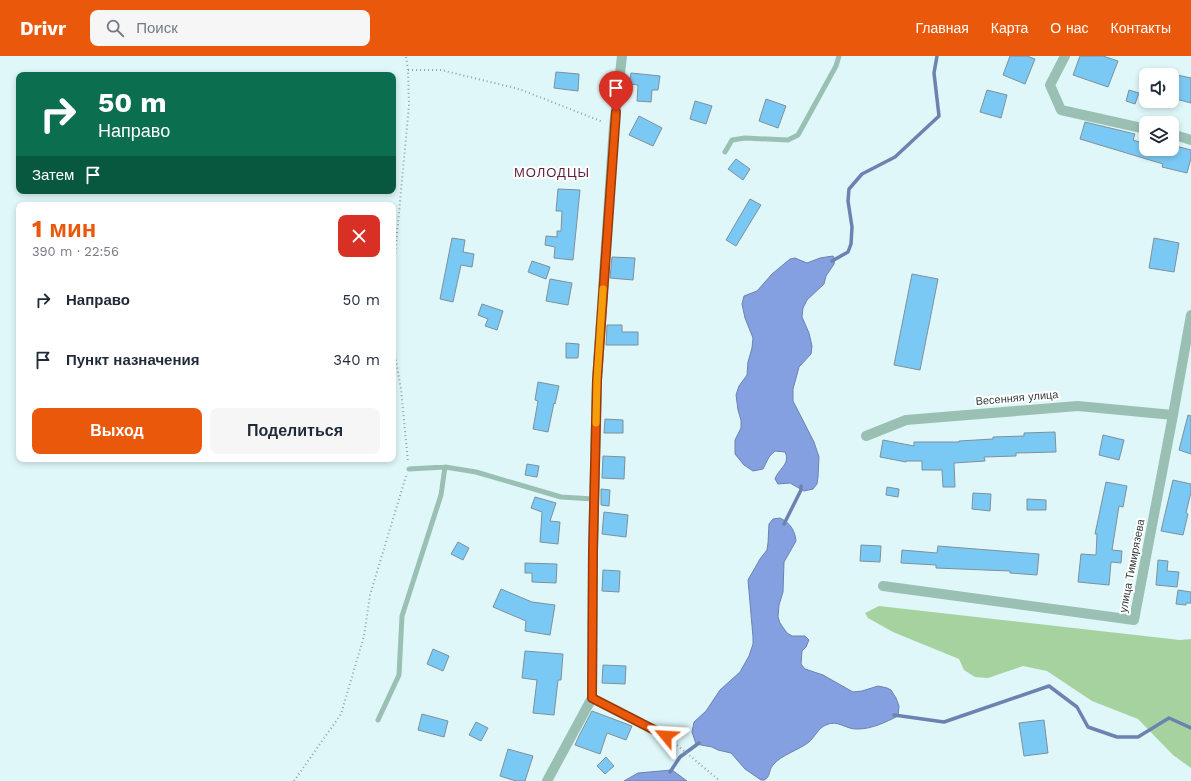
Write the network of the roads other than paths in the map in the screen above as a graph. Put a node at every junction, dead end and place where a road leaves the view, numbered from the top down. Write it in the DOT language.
graph roads {
  1 [pos="622,56"];
  2 [pos="839,56"];
  3 [pos="1064,56"];
  4 [pos="1139,127"];
  5 [pos="1179,136"];
  6 [pos="1191,140"];
  7 [pos="725,152"];
  8 [pos="1191,316"];
  9 [pos="1174,415"];
  10 [pos="866,436"];
  11 [pos="445,467"];
  12 [pos="409,469"];
  13 [pos="594,499"];
  14 [pos="883,586"];
  15 [pos="592,698"];
  16 [pos="378,720"];
  17 [pos="666,736"];
  18 [pos="547,781"];
  1 -- 13 [label="street"];
  2 -- 7 [label="lane"];
  3 -- 4 [label="street"];
  5 -- 6 [label="street"];
  8 -- 9 [label="street, улица Тимирязева"];
  9 -- 10 [label="street, Весенняя улица"];
  9 -- 14 [label="street, улица Тимирязева"];
  11 -- 12 [label="lane"];
  11 -- 13 [label="lane"];
  11 -- 16 [label="lane"];
  13 -- 15 [label="street"];
  15 -- 17 [label="lane"];
  15 -- 18 [label="street"];
}
